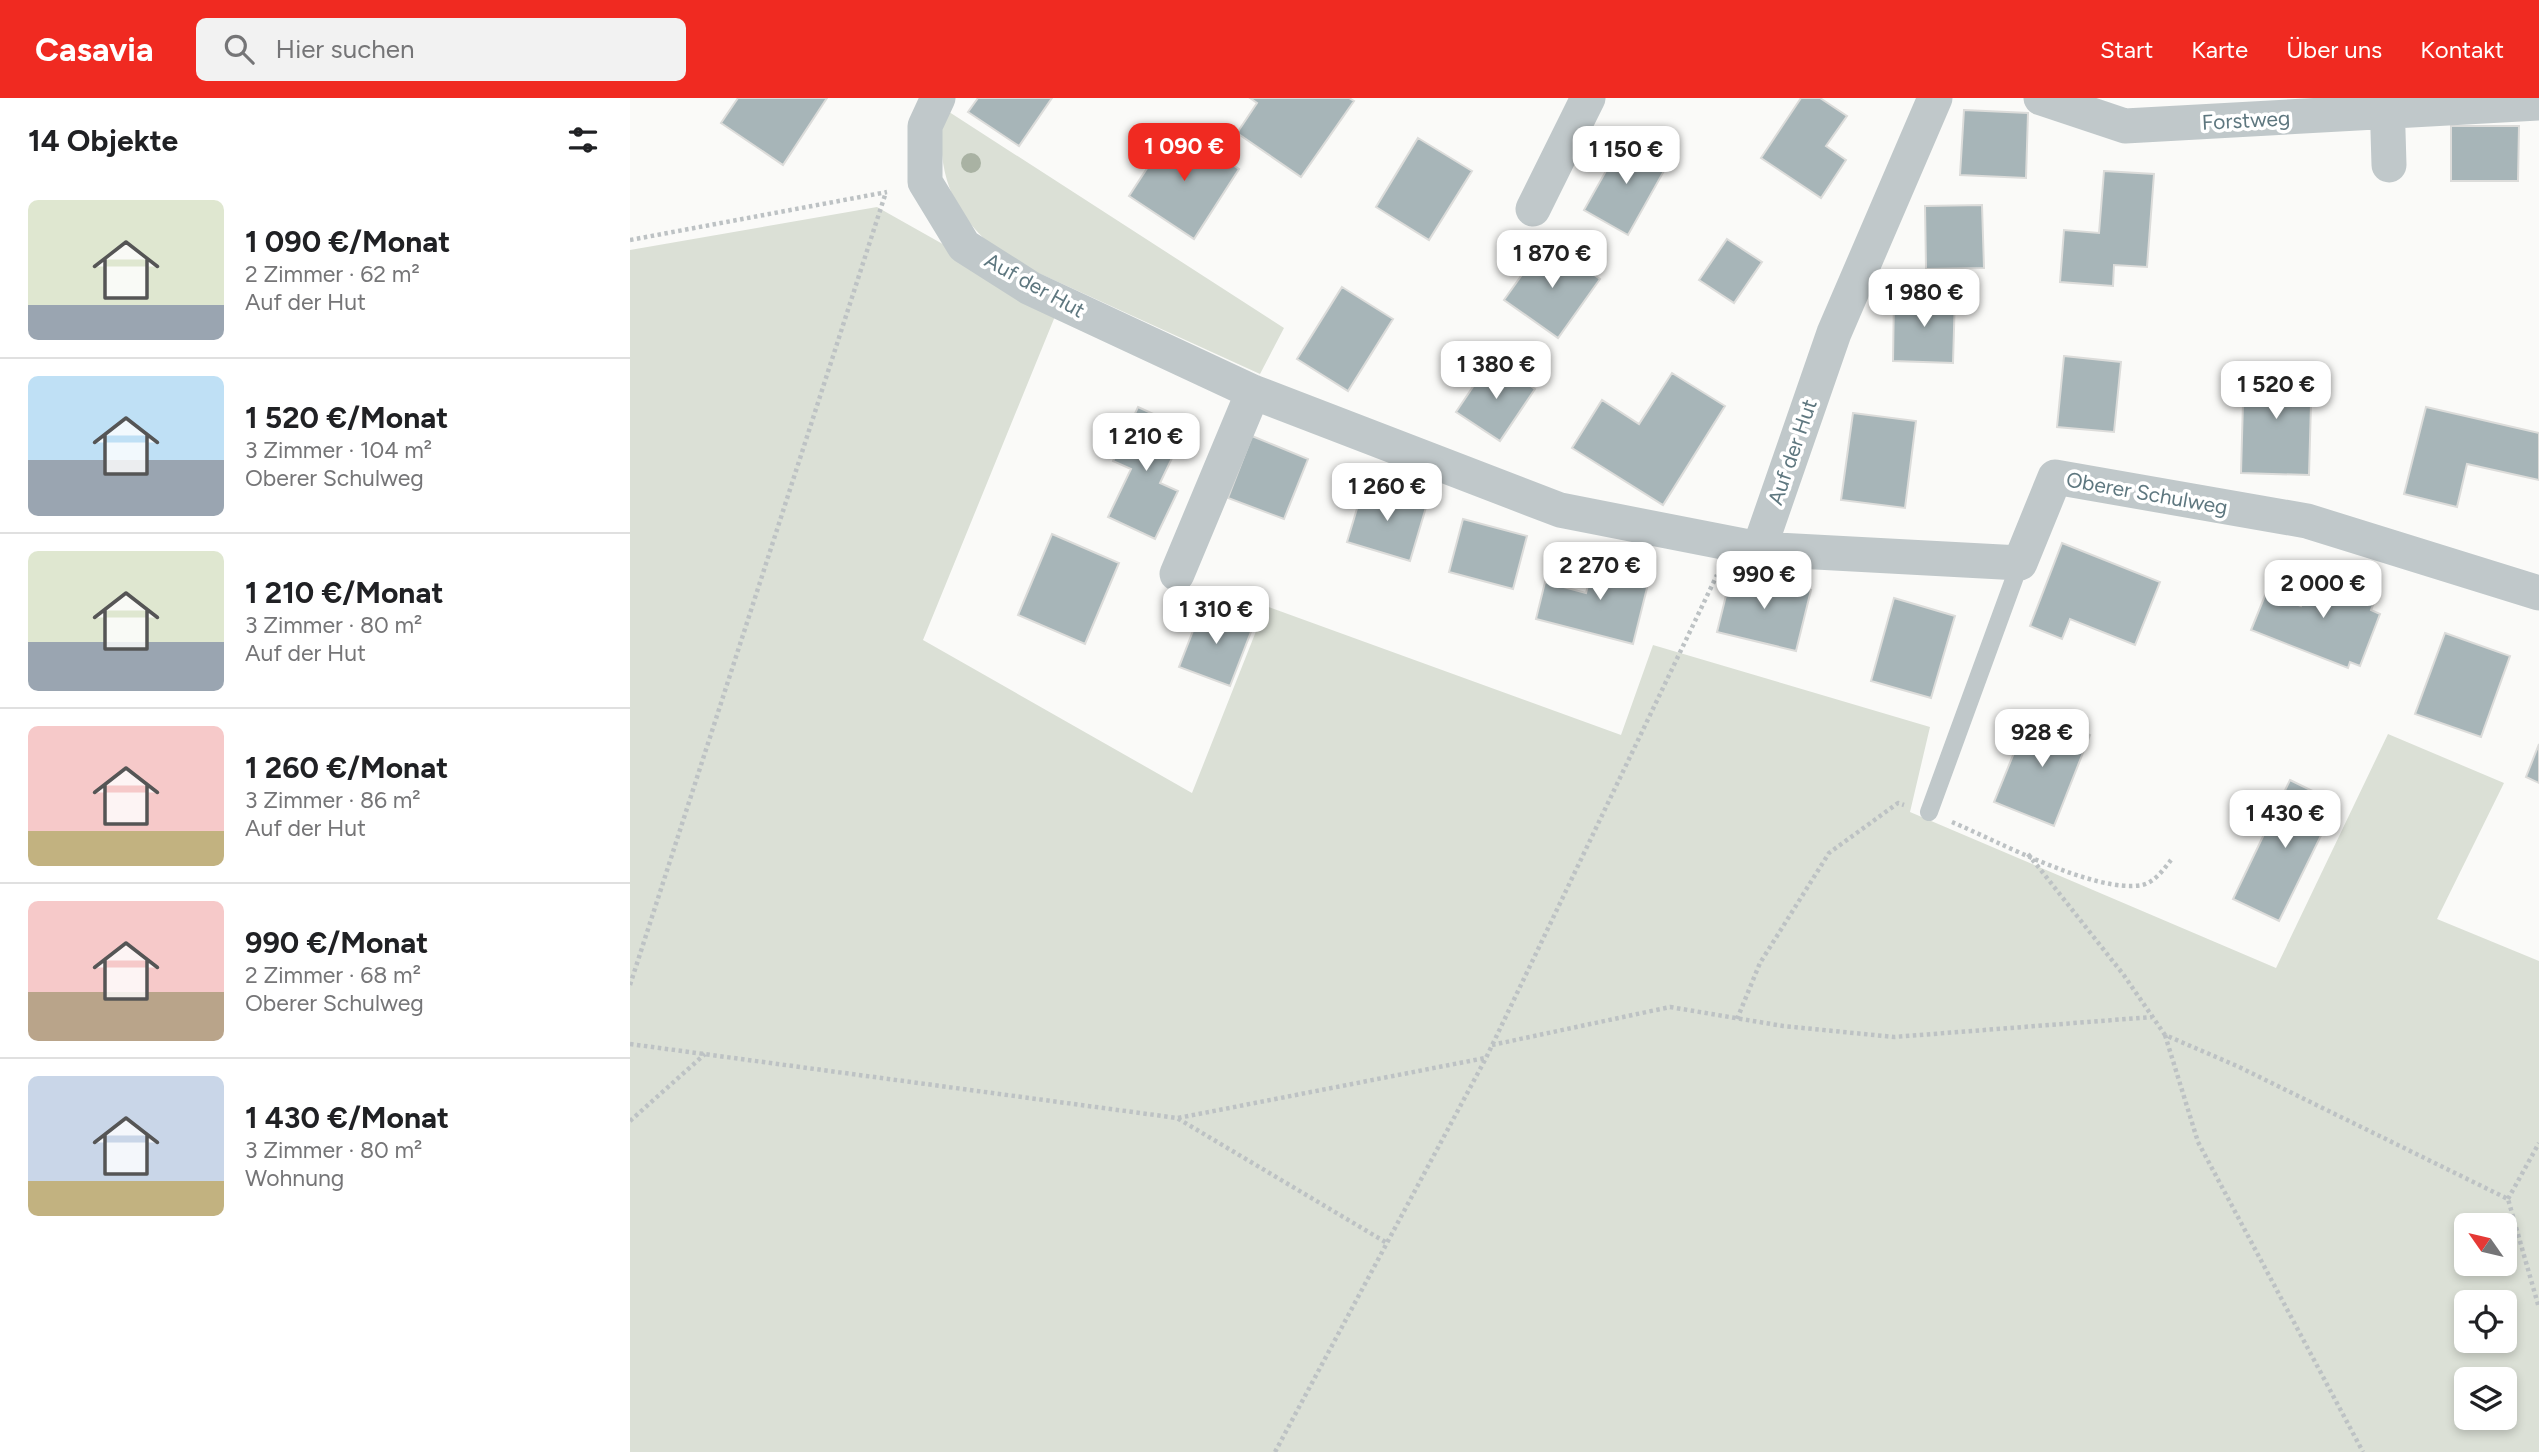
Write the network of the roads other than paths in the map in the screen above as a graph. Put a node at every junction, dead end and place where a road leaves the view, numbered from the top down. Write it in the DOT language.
graph roads {
  1 [pos="938,98"];
  2 [pos="1588,98"];
  3 [pos="1935,98"];
  4 [pos="2041,98"];
  5 [pos="2539,103"];
  6 [pos="2387,105"];
  7 [pos="2389,165"];
  8 [pos="1533,209"];
  9 [pos="1253,392"];
  10 [pos="1759,549"];
  11 [pos="2020,563"];
  12 [pos="1177,574"];
  13 [pos="2539,593"];
  14 [pos="1929,813"];
  1 -- 9 [label="street, Auf der Hut"];
  2 -- 8 [label="street"];
  3 -- 10 [label="street, Auf der Hut"];
  4 -- 6 [label="street, Forstweg"];
  5 -- 6 [label="street, Forstweg"];
  6 -- 7 [label="street"];
  9 -- 10 [label="street, Auf der Hut"];
  9 -- 12 [label="street"];
  10 -- 11 [label="street"];
  11 -- 13 [label="street, Oberer Schulweg"];
  11 -- 14 [label="lane"];
}
